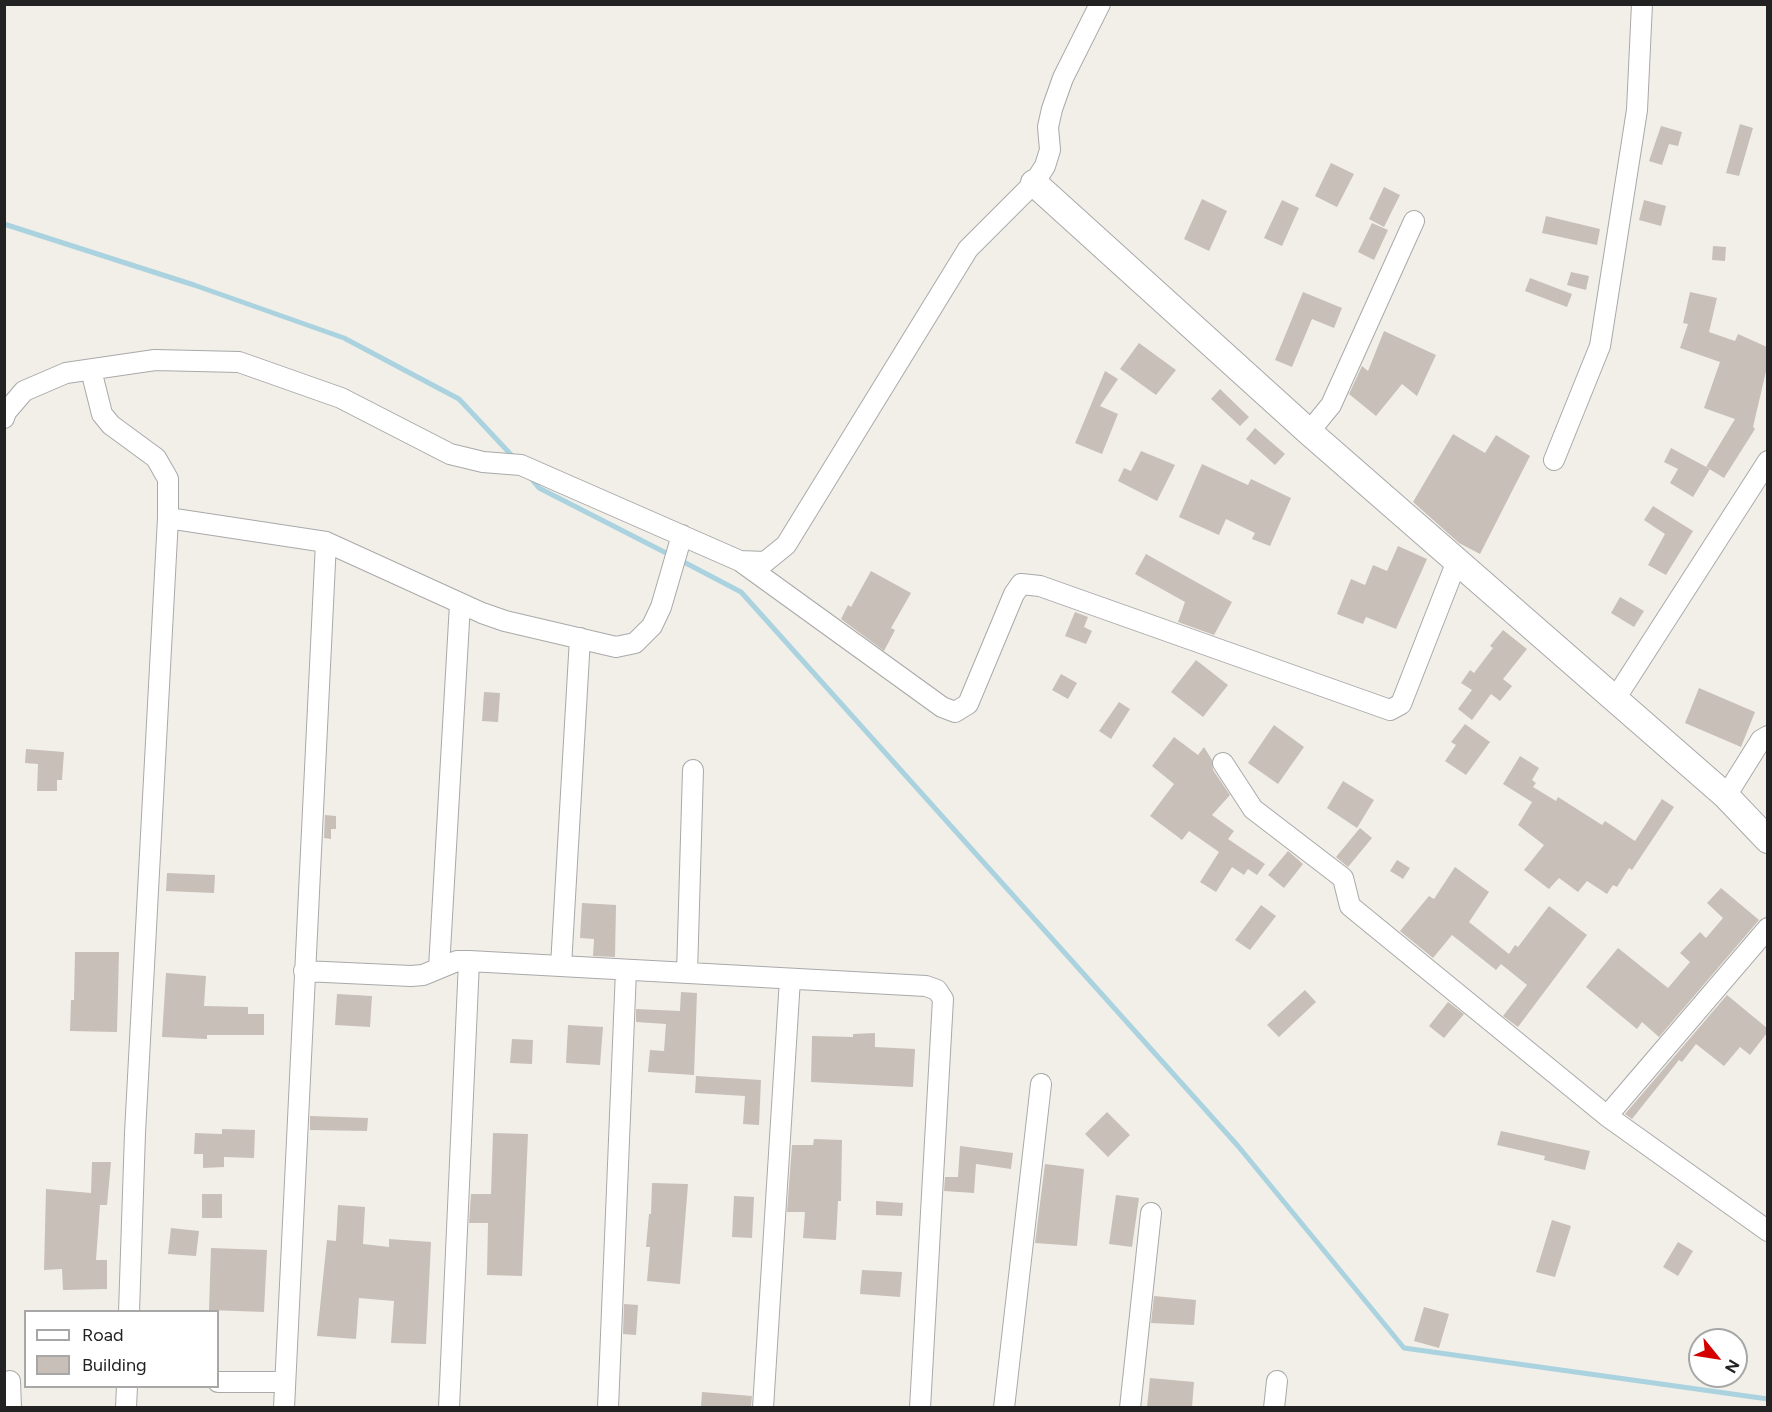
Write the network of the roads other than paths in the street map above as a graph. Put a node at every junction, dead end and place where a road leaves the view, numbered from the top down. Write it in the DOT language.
graph roads {
  1 [pos="1100,4"];
  2 [pos="1642,4"];
  3 [pos="1034,183"];
  4 [pos="1414,221"];
  5 [pos="91,370"];
  6 [pos="4,418"];
  7 [pos="1309,432"];
  8 [pos="1554,460"];
  9 [pos="1767,461"];
  10 [pos="168,518"];
  11 [pos="682,535"];
  12 [pos="326,542"];
  13 [pos="740,561"];
  14 [pos="1457,561"];
  15 [pos="460,604"];
  16 [pos="580,638"];
  17 [pos="1615,699"];
  18 [pos="1767,736"];
  19 [pos="1223,763"];
  20 [pos="693,770"];
  21 [pos="1726,796"];
  22 [pos="1767,840"];
  23 [pos="1767,928"];
  24 [pos="469,961"];
  25 [pos="561,966"];
  26 [pos="439,968"];
  27 [pos="626,969"];
  28 [pos="304,971"];
  29 [pos="687,973"];
  30 [pos="790,979"];
  31 [pos="1041,1084"];
  32 [pos="1607,1116"];
  33 [pos="1151,1214"];
  34 [pos="1767,1231"];
  35 [pos="129,1310"];
  36 [pos="13,1381"];
  37 [pos="1277,1381"];
  38 [pos="219,1382"];
  39 [pos="285,1382"];
  40 [pos="127,1388"];
  41 [pos="11,1407"];
  42 [pos="126,1407"];
  43 [pos="284,1407"];
  44 [pos="449,1407"];
  45 [pos="608,1407"];
  46 [pos="763,1407"];
  47 [pos="920,1407"];
  48 [pos="1004,1407"];
  49 [pos="1131,1407"];
  50 [pos="1274,1407"];
  1 -- 3 [label="street"];
  2 -- 8 [label="street"];
  3 -- 7 [label="street"];
  3 -- 13 [label="street"];
  4 -- 7 [label="street"];
  5 -- 6 [label="street"];
  5 -- 10 [label="street"];
  5 -- 11 [label="street"];
  7 -- 14 [label="street"];
  9 -- 17 [label="street"];
  10 -- 12 [label="street"];
  10 -- 35 [label="street"];
  11 -- 13 [label="street"];
  11 -- 16 [label="street"];
  12 -- 15 [label="street"];
  12 -- 28 [label="street"];
  13 -- 14 [label="street"];
  14 -- 17 [label="street"];
  15 -- 16 [label="street"];
  15 -- 26 [label="street"];
  16 -- 25 [label="street"];
  17 -- 21 [label="street"];
  18 -- 21 [label="street"];
  19 -- 32 [label="street"];
  20 -- 29 [label="street"];
  21 -- 22 [label="street"];
  23 -- 32 [label="street"];
  24 -- 25 [label="street"];
  24 -- 26 [label="street"];
  24 -- 44 [label="street"];
  25 -- 27 [label="street"];
  26 -- 28 [label="street"];
  27 -- 29 [label="street"];
  27 -- 45 [label="street"];
  28 -- 39 [label="street"];
  29 -- 30 [label="street"];
  30 -- 46 [label="street"];
  30 -- 47 [label="street"];
  31 -- 48 [label="street"];
  32 -- 34 [label="street"];
  33 -- 49 [label="street"];
  36 -- 41 [label="street"];
  37 -- 50 [label="street"];
  38 -- 39 [label="street"];
  39 -- 43 [label="street"];
  40 -- 42 [label="street"];
}
